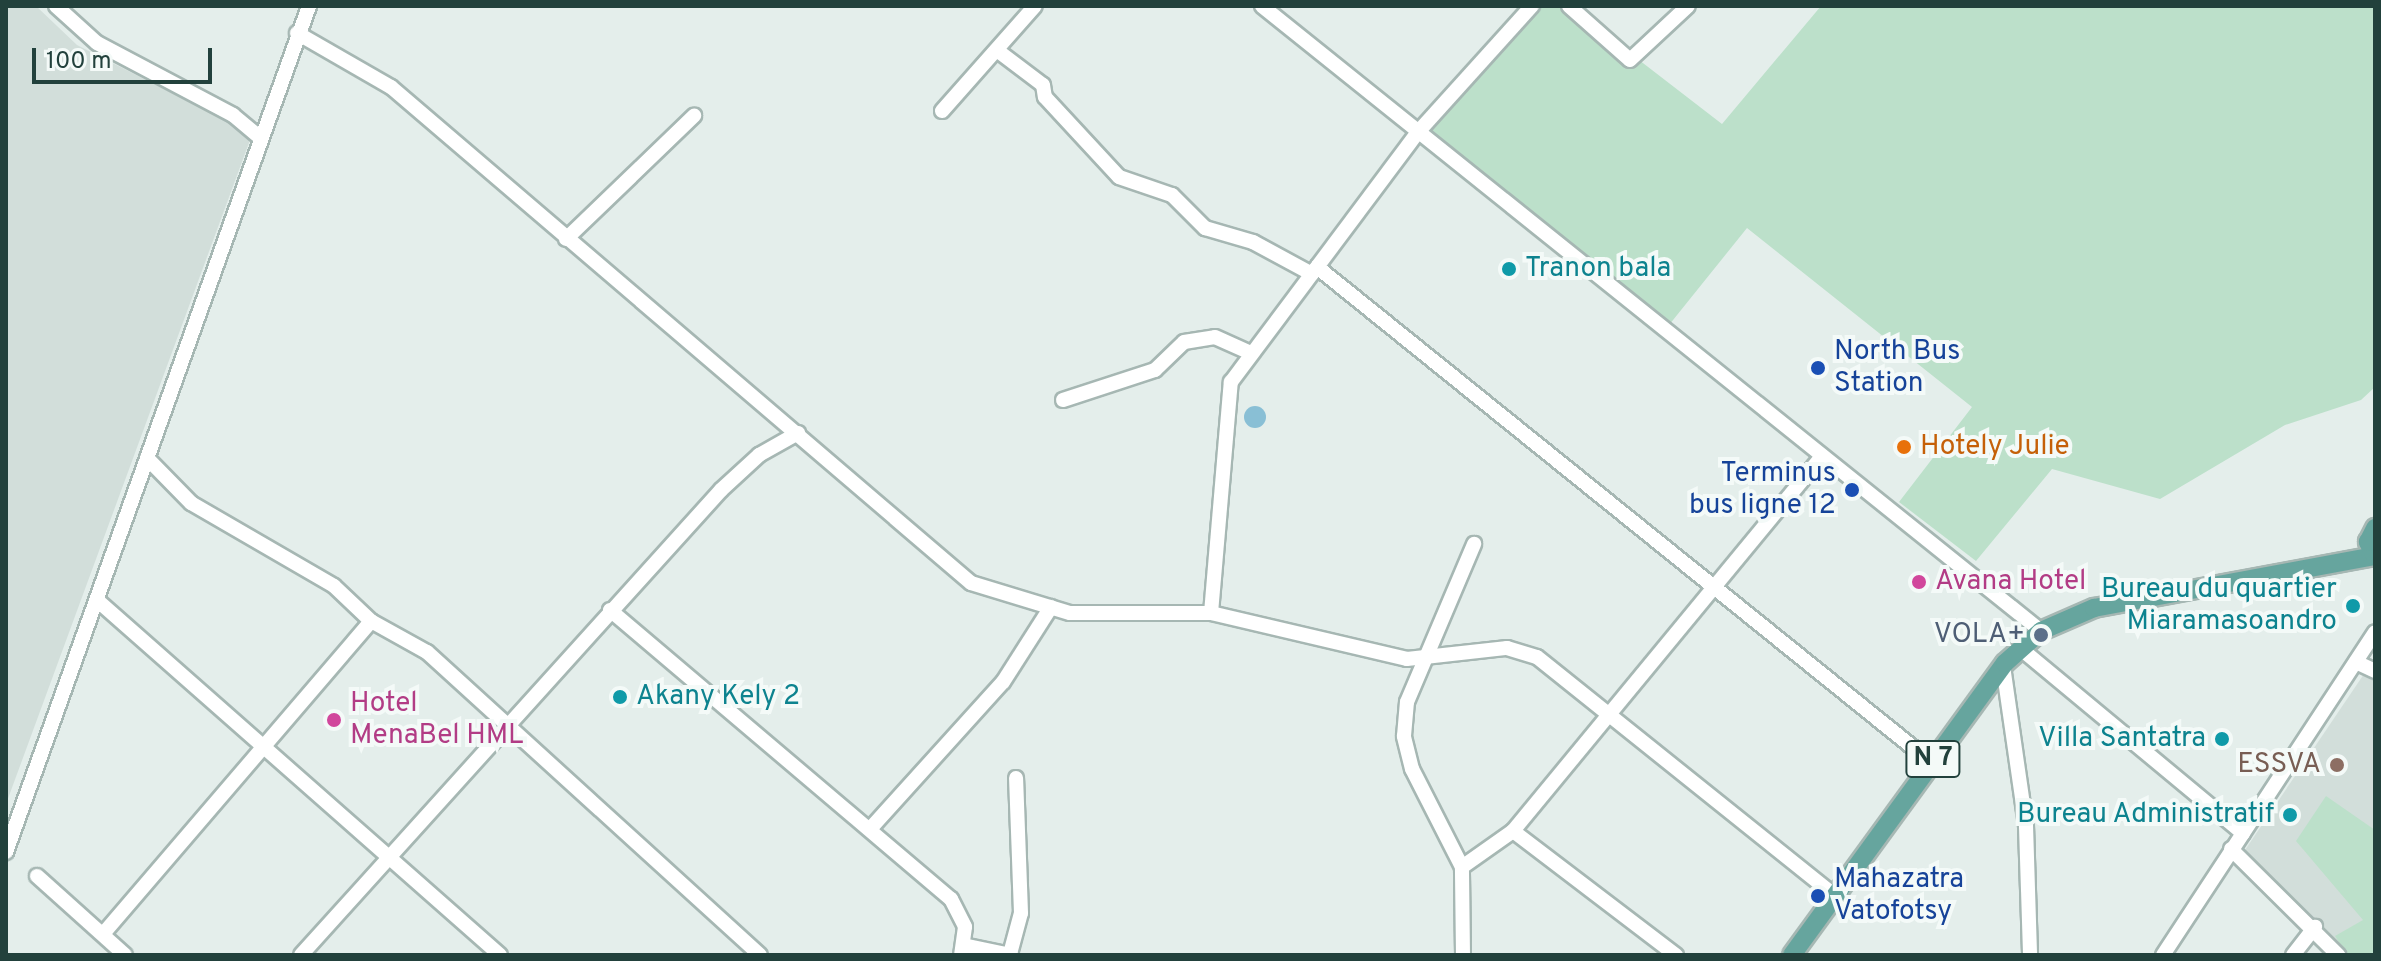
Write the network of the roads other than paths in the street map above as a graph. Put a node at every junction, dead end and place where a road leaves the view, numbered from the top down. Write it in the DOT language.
graph roads {
  1 [pos="56,6"];
  2 [pos="309,6"];
  3 [pos="1035,6"];
  4 [pos="1262,6"];
  5 [pos="1532,6"];
  6 [pos="1569,6"];
  7 [pos="1688,6"];
  8 [pos="297,33"];
  9 [pos="998,51"];
  10 [pos="942,111"];
  11 [pos="694,116"];
  12 [pos="1418,132"];
  13 [pos="257,135"];
  14 [pos="566,239"];
  15 [pos="1314,270"];
  16 [pos="1249,352"];
  17 [pos="1063,400"];
  18 [pos="798,433"];
  19 [pos="1822,456"];
  20 [pos="147,458"];
  21 [pos="2372,532"];
  22 [pos="1474,544"];
  23 [pos="2375,556"];
  24 [pos="2327,559"];
  25 [pos="1712,589"];
  26 [pos="97,600"];
  27 [pos="1051,607"];
  28 [pos="610,610"];
  29 [pos="1211,613"];
  30 [pos="371,621"];
  31 [pos="2041,631"];
  32 [pos="2375,632"];
  33 [pos="2020,648"];
  34 [pos="1425,655"];
  35 [pos="2356,662"];
  36 [pos="2003,666"];
  37 [pos="2375,671"];
  38 [pos="1611,712"];
  39 [pos="509,725"];
  40 [pos="267,747"];
  41 [pos="1931,762"];
  42 [pos="1016,778"];
  43 [pos="870,829"];
  44 [pos="1513,831"];
  45 [pos="2243,833"];
  46 [pos="2231,849"];
  47 [pos="6,852"];
  48 [pos="389,858"];
  49 [pos="1462,867"];
  50 [pos="37,876"];
  51 [pos="1835,896"];
  52 [pos="2315,927"];
  53 [pos="103,934"];
  54 [pos="964,951"];
  55 [pos="1011,954"];
  56 [pos="125,955"];
  57 [pos="301,955"];
  58 [pos="500,955"];
  59 [pos="760,955"];
  60 [pos="1463,955"];
  61 [pos="1676,955"];
  62 [pos="1792,955"];
  63 [pos="2030,955"];
  64 [pos="2163,955"];
  65 [pos="2293,955"];
  66 [pos="2338,955"];
  1 -- 13 [label="street"];
  2 -- 8 [label="street"];
  3 -- 9 [label="street"];
  4 -- 12 [label="street"];
  5 -- 12 [label="street"];
  6 -- 7 [label="street"];
  8 -- 13 [label="street"];
  8 -- 14 [label="street"];
  9 -- 10 [label="street"];
  9 -- 15 [label="street"];
  11 -- 14 [label="street"];
  12 -- 15 [label="street"];
  12 -- 19 [label="street"];
  13 -- 20 [label="street"];
  14 -- 18 [label="street"];
  15 -- 16 [label="street"];
  15 -- 25 [label="street"];
  16 -- 17 [label="street"];
  16 -- 29 [label="street"];
  18 -- 27 [label="street"];
  18 -- 28 [label="street"];
  19 -- 25 [label="street"];
  19 -- 31 [label="street"];
  20 -- 26 [label="street"];
  20 -- 30 [label="street"];
  21 -- 23 [label="main road"];
  21 -- 24 [label="main road, N 7"];
  22 -- 34 [label="street"];
  23 -- 24 [label="main road, N 7"];
  24 -- 31 [label="main road, N 7"];
  25 -- 38 [label="street"];
  25 -- 41 [label="street"];
  26 -- 40 [label="street"];
  26 -- 47 [label="street"];
  27 -- 29 [label="street"];
  27 -- 43 [label="street"];
  28 -- 39 [label="street"];
  28 -- 43 [label="street"];
  29 -- 34 [label="street"];
  30 -- 39 [label="street"];
  30 -- 40 [label="street"];
  31 -- 33 [label="main road, N 7"];
  32 -- 35 [label="street"];
  33 -- 36 [label="main road, N 7"];
  33 -- 45 [label="street"];
  34 -- 38 [label="street"];
  34 -- 49 [label="street"];
  35 -- 37 [label="street"];
  35 -- 45 [label="street"];
  36 -- 41 [label="main road, N 7"];
  36 -- 63 [label="street"];
  38 -- 44 [label="street"];
  38 -- 51 [label="street"];
  39 -- 48 [label="street"];
  39 -- 59 [label="street"];
  40 -- 48 [label="street"];
  40 -- 53 [label="street"];
  41 -- 51 [label="main road, N 7"];
  42 -- 55 [label="street"];
  43 -- 54 [label="street"];
  44 -- 49 [label="street"];
  44 -- 61 [label="street"];
  45 -- 46 [label="street"];
  46 -- 52 [label="street"];
  46 -- 64 [label="street"];
  48 -- 57 [label="street"];
  48 -- 58 [label="street"];
  49 -- 60 [label="street"];
  50 -- 53 [label="street"];
  51 -- 62 [label="main road, N 7"];
  52 -- 65 [label="street"];
  52 -- 66 [label="street"];
  53 -- 56 [label="street"];
  54 -- 55 [label="street"];
}
